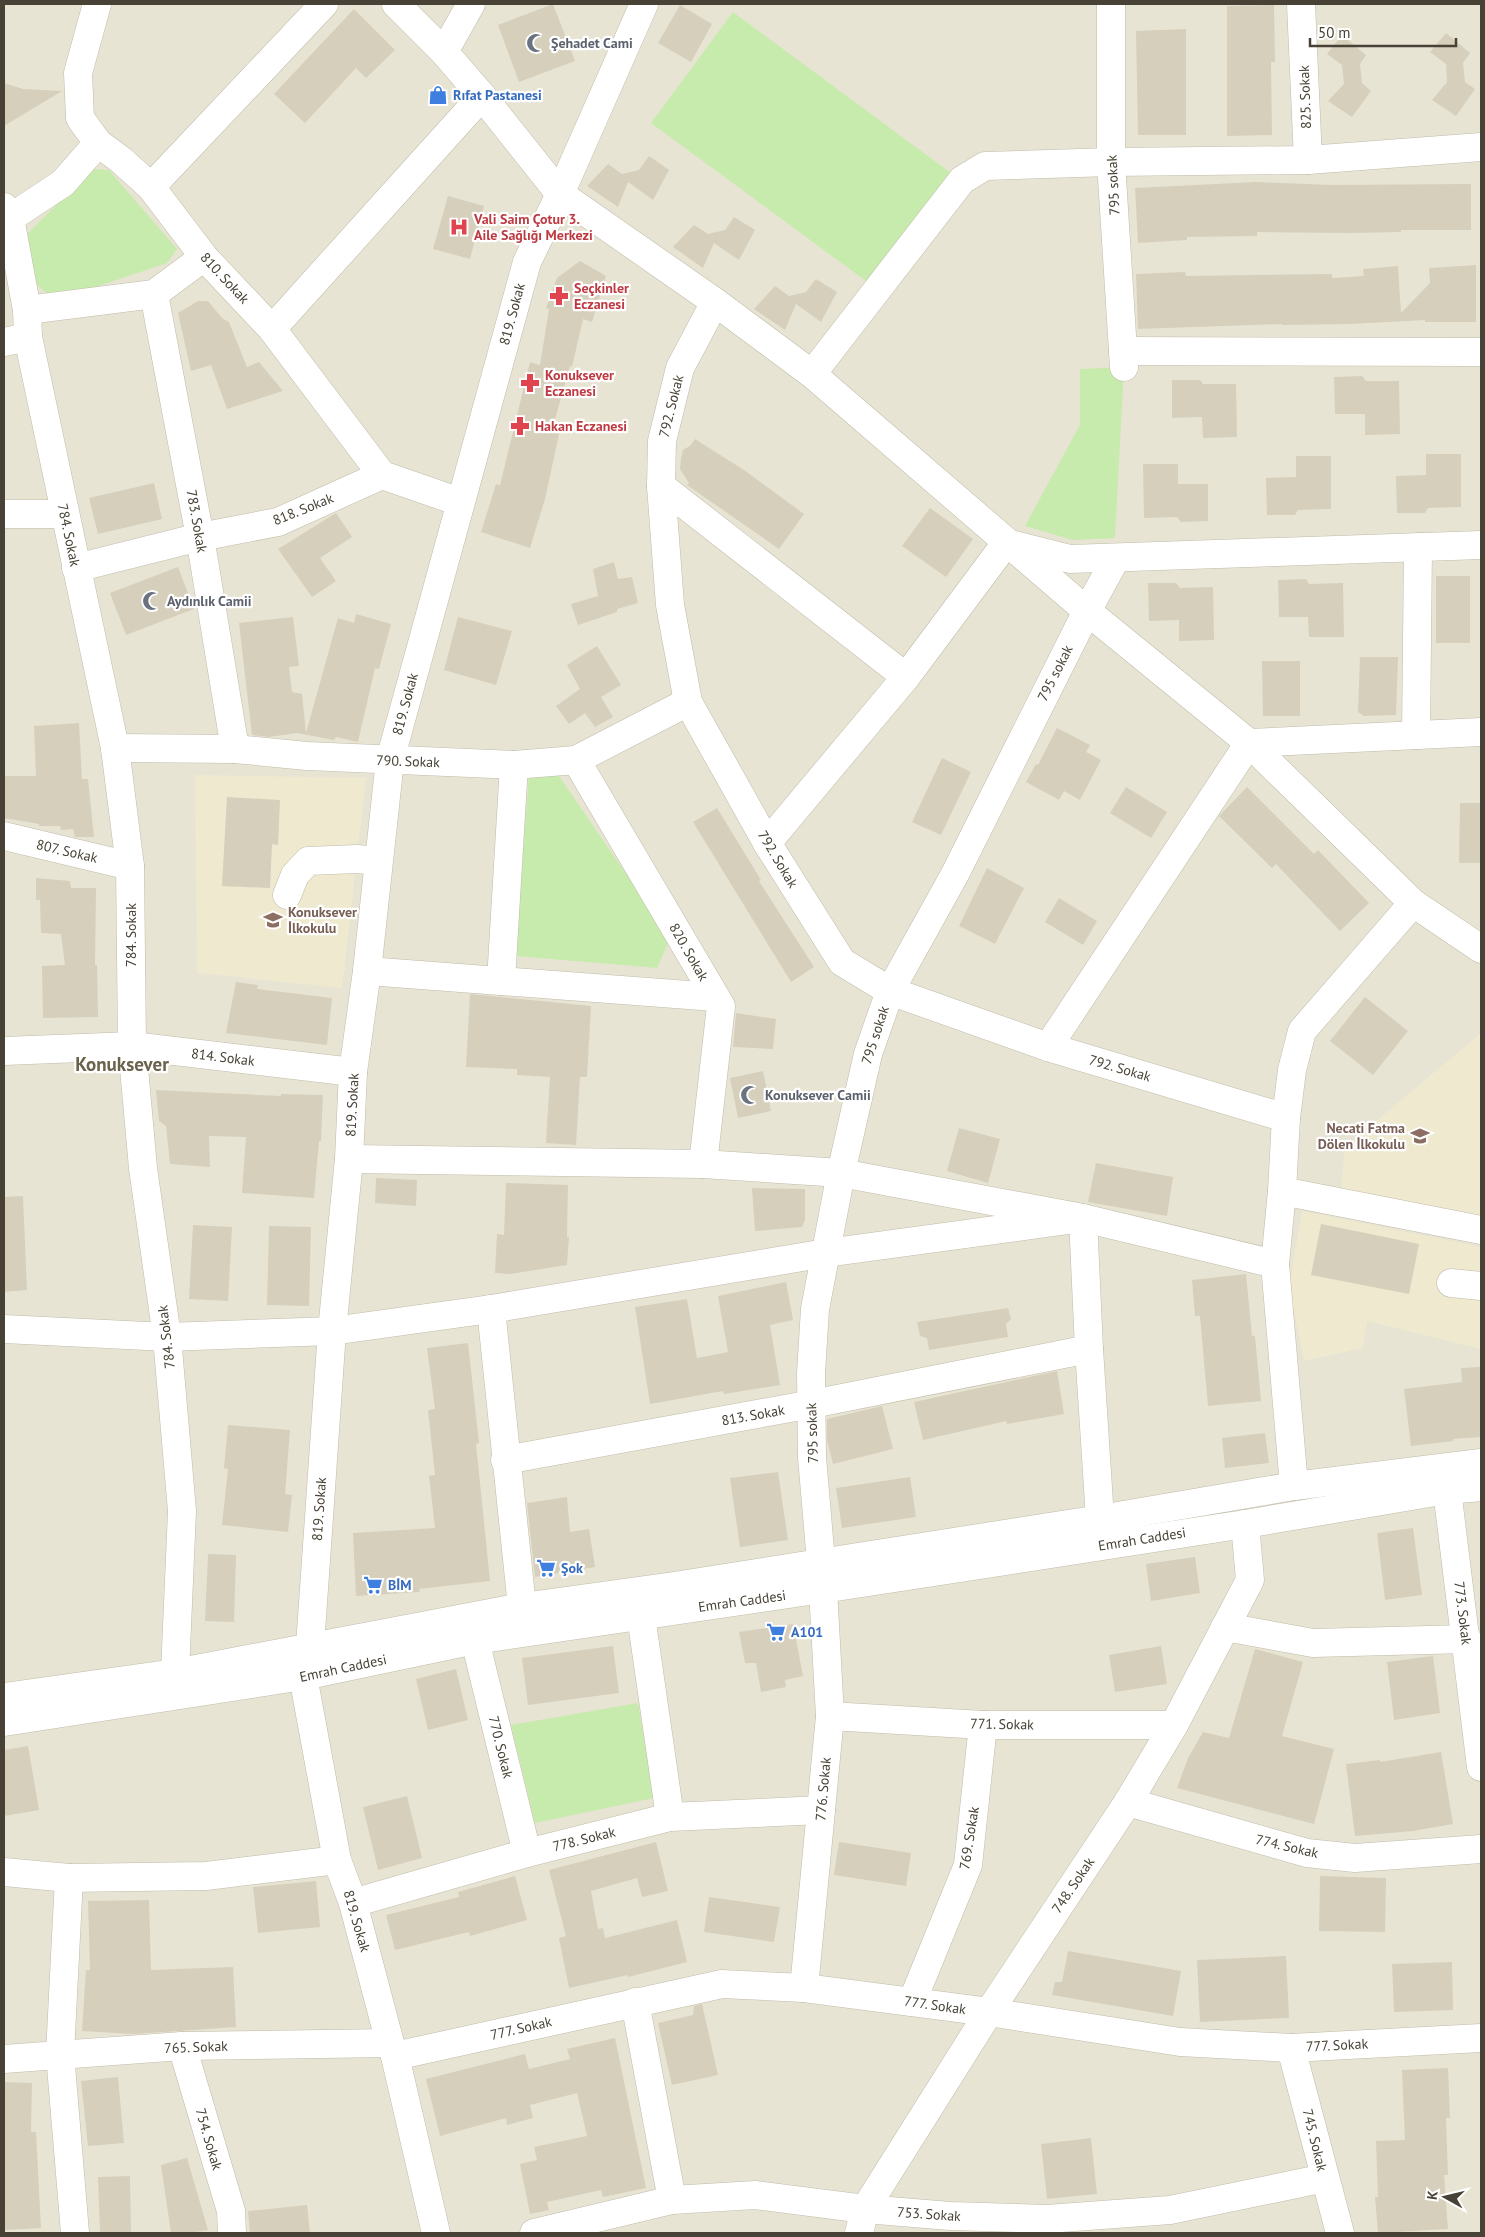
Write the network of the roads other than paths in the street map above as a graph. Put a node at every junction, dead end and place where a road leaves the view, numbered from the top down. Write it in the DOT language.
graph roads {
  1 [pos="98,4"];
  2 [pos="324,4"];
  3 [pos="396,4"];
  4 [pos="471,4"];
  5 [pos="644,4"];
  6 [pos="1111,4"];
  7 [pos="1301,4"];
  8 [pos="444,52"];
  9 [pos="482,96"];
  10 [pos="98,143"];
  11 [pos="1481,147"];
  12 [pos="1308,160"];
  13 [pos="1111,162"];
  14 [pos="151,187"];
  15 [pos="560,194"];
  16 [pos="7,212"];
  17 [pos="204,257"];
  18 [pos="154,294"];
  19 [pos="715,302"];
  20 [pos="27,310"];
  21 [pos="272,329"];
  22 [pos="16,339"];
  23 [pos="1481,352"];
  24 [pos="812,374"];
  25 [pos="382,475"];
  26 [pos="661,486"];
  27 [pos="460,502"];
  28 [pos="4,514"];
  29 [pos="65,514"];
  30 [pos="200,537"];
  31 [pos="1006,543"];
  32 [pos="1481,545"];
  33 [pos="1418,547"];
  34 [pos="1116,558"];
  35 [pos="76,568"];
  36 [pos="1087,611"];
  37 [pos="906,677"];
  38 [pos="688,702"];
  39 [pos="1481,732"];
  40 [pos="1416,735"];
  41 [pos="1249,743"];
  42 [pos="115,748"];
  43 [pos="235,749"];
  44 [pos="390,760"];
  45 [pos="576,760"];
  46 [pos="514,765"];
  47 [pos="4,836"];
  48 [pos="768,843"];
  49 [pos="378,861"];
  50 [pos="130,866"];
  51 [pos="287,895"];
  52 [pos="1414,903"];
  53 [pos="1481,949"];
  54 [pos="367,971"];
  55 [pos="501,981"];
  56 [pos="890,991"];
  57 [pos="715,997"];
  58 [pos="132,1046"];
  59 [pos="1048,1047"];
  60 [pos="4,1051"];
  61 [pos="353,1072"];
  62 [pos="1286,1118"];
  63 [pos="349,1159"];
  64 [pos="703,1164"];
  65 [pos="841,1173"];
  66 [pos="1282,1191"];
  67 [pos="1083,1218"];
  68 [pos="1481,1230"];
  69 [pos="826,1253"];
  70 [pos="1275,1264"];
  71 [pos="1451,1283"];
  72 [pos="1481,1286"];
  73 [pos="491,1309"];
  74 [pos="4,1330"];
  75 [pos="332,1331"];
  76 [pos="167,1337"];
  77 [pos="1089,1349"];
  78 [pos="812,1404"];
  79 [pos="505,1460"];
  80 [pos="1481,1463"];
  81 [pos="1294,1486"];
  82 [pos="1481,1487"];
  83 [pos="1447,1490"];
  84 [pos="1100,1519"];
  85 [pos="1246,1524"];
  86 [pos="822,1576"];
  87 [pos="522,1607"];
  88 [pos="641,1616"];
  89 [pos="1225,1627"];
  90 [pos="1467,1639"];
  91 [pos="475,1640"];
  92 [pos="310,1646"];
  93 [pos="175,1673"];
  94 [pos="303,1676"];
  95 [pos="4,1697"];
  96 [pos="830,1716"];
  97 [pos="4,1722"];
  98 [pos="983,1725"];
  99 [pos="1174,1725"];
  100 [pos="1481,1767"];
  101 [pos="1128,1802"];
  102 [pos="821,1810"];
  103 [pos="670,1817"];
  104 [pos="1481,1849"];
  105 [pos="527,1853"];
  106 [pos="337,1860"];
  107 [pos="4,1872"];
  108 [pos="69,1878"];
  109 [pos="353,1903"];
  110 [pos="804,1988"];
  111 [pos="635,2002"];
  112 [pos="912,2002"];
  113 [pos="989,2012"];
  114 [pos="1481,2038"];
  115 [pos="182,2046"];
  116 [pos="1291,2048"];
  117 [pos="392,2050"];
  118 [pos="60,2054"];
  119 [pos="4,2060"];
  120 [pos="1325,2178"];
  121 [pos="672,2200"];
  122 [pos="862,2221"];
  123 [pos="1170,2222"];
  124 [pos="626,2223"];
  125 [pos="975,2225"];
  126 [pos="75,2233"];
  127 [pos="232,2233"];
  128 [pos="436,2233"];
  129 [pos="534,2233"];
  130 [pos="1340,2233"];
  1 -- 10 [label="street, 810. Sokak"];
  2 -- 14 [label="street"];
  3 -- 8 [label="street"];
  4 -- 8 [label="street"];
  5 -- 15 [label="street, 819. Sokak"];
  6 -- 13 [label="street, 795 sokak"];
  7 -- 12 [label="street, 825. Sokak"];
  8 -- 9 [label="street"];
  9 -- 15 [label="street"];
  9 -- 21 [label="street"];
  10 -- 14 [label="street, 810. Sokak"];
  10 -- 16 [label="street"];
  11 -- 12 [label="street"];
  12 -- 13 [label="street"];
  13 -- 23 [label="street, 795 sokak"];
  13 -- 24 [label="street"];
  14 -- 17 [label="street, 810. Sokak"];
  15 -- 19 [label="street"];
  15 -- 27 [label="street, 819. Sokak"];
  16 -- 20 [label="street, 784. Sokak"];
  17 -- 18 [label="street"];
  17 -- 21 [label="street, 810. Sokak"];
  18 -- 20 [label="street"];
  18 -- 30 [label="street, 783. Sokak"];
  19 -- 24 [label="street"];
  19 -- 26 [label="street, 792. Sokak"];
  20 -- 22 [label="street, 784. Sokak"];
  21 -- 25 [label="street, 810. Sokak"];
  22 -- 29 [label="street, 784. Sokak"];
  24 -- 31 [label="street"];
  25 -- 27 [label="street"];
  25 -- 30 [label="street, 818. Sokak"];
  26 -- 37 [label="street"];
  26 -- 38 [label="street, 792. Sokak"];
  27 -- 44 [label="street, 819. Sokak"];
  28 -- 29 [label="street"];
  29 -- 35 [label="street, 784. Sokak"];
  30 -- 35 [label="street, 818. Sokak"];
  30 -- 43 [label="street, 783. Sokak"];
  31 -- 34 [label="street"];
  31 -- 36 [label="street"];
  31 -- 37 [label="street"];
  32 -- 33 [label="street"];
  33 -- 34 [label="street"];
  33 -- 40 [label="street"];
  34 -- 36 [label="street, 795 sokak"];
  35 -- 42 [label="street, 784. Sokak"];
  36 -- 41 [label="street"];
  36 -- 56 [label="street, 795 sokak"];
  37 -- 48 [label="street"];
  38 -- 45 [label="street, 790. Sokak"];
  38 -- 48 [label="street, 792. Sokak"];
  39 -- 40 [label="street"];
  40 -- 41 [label="street"];
  41 -- 52 [label="street"];
  41 -- 59 [label="street"];
  42 -- 43 [label="street, 790. Sokak"];
  42 -- 50 [label="street, 784. Sokak"];
  43 -- 44 [label="street, 790. Sokak"];
  44 -- 46 [label="street, 790. Sokak"];
  44 -- 49 [label="street, 819. Sokak"];
  45 -- 46 [label="street, 790. Sokak"];
  45 -- 57 [label="street, 820. Sokak"];
  46 -- 55 [label="street"];
  47 -- 50 [label="street, 807. Sokak"];
  48 -- 56 [label="street, 792. Sokak"];
  49 -- 51 [label="street"];
  49 -- 54 [label="street, 819. Sokak"];
  50 -- 58 [label="street, 784. Sokak"];
  52 -- 53 [label="street"];
  52 -- 62 [label="street"];
  54 -- 55 [label="street"];
  54 -- 61 [label="street, 819. Sokak"];
  55 -- 57 [label="street"];
  56 -- 59 [label="street, 792. Sokak"];
  56 -- 65 [label="street, 795 sokak"];
  57 -- 64 [label="street, 820. Sokak"];
  58 -- 60 [label="street, 814. Sokak"];
  58 -- 61 [label="street, 814. Sokak"];
  58 -- 76 [label="street, 784. Sokak"];
  59 -- 62 [label="street, 792. Sokak"];
  61 -- 63 [label="street, 819. Sokak"];
  62 -- 66 [label="street"];
  63 -- 64 [label="street"];
  63 -- 75 [label="street, 819. Sokak"];
  64 -- 65 [label="street"];
  65 -- 67 [label="street"];
  65 -- 69 [label="street, 795 sokak"];
  66 -- 68 [label="street"];
  66 -- 70 [label="street"];
  67 -- 69 [label="street"];
  67 -- 70 [label="street"];
  67 -- 77 [label="street"];
  69 -- 73 [label="street"];
  69 -- 78 [label="street, 795 sokak"];
  70 -- 81 [label="street"];
  71 -- 72 [label="street"];
  73 -- 75 [label="street"];
  73 -- 79 [label="street"];
  74 -- 76 [label="street"];
  75 -- 76 [label="street"];
  75 -- 92 [label="street, 819. Sokak"];
  76 -- 93 [label="street, 784. Sokak"];
  77 -- 78 [label="street, 813. Sokak"];
  77 -- 84 [label="street"];
  78 -- 79 [label="street, 813. Sokak"];
  78 -- 86 [label="street, 795 sokak"];
  79 -- 87 [label="street"];
  80 -- 81 [label="street, Emrah Caddesi"];
  81 -- 84 [label="street, Emrah Caddesi"];
  82 -- 83 [label="street, Emrah Caddesi"];
  83 -- 85 [label="street, Emrah Caddesi"];
  83 -- 90 [label="street, 773. Sokak"];
  84 -- 86 [label="street, Emrah Caddesi"];
  85 -- 86 [label="street, Emrah Caddesi"];
  85 -- 89 [label="street, 748. Sokak"];
  86 -- 87 [label="street, Emrah Caddesi"];
  86 -- 88 [label="street, Emrah Caddesi"];
  86 -- 96 [label="street, 776. Sokak"];
  87 -- 92 [label="street, Emrah Caddesi"];
  88 -- 91 [label="street, Emrah Caddesi"];
  88 -- 103 [label="street"];
  89 -- 90 [label="street"];
  89 -- 99 [label="street, 748. Sokak"];
  90 -- 100 [label="street, 773. Sokak"];
  91 -- 94 [label="street, Emrah Caddesi"];
  91 -- 105 [label="street, 770. Sokak"];
  92 -- 93 [label="street, Emrah Caddesi"];
  92 -- 94 [label="street, 819. Sokak"];
  93 -- 95 [label="street, Emrah Caddesi"];
  94 -- 97 [label="street, Emrah Caddesi"];
  94 -- 106 [label="street, 819. Sokak"];
  96 -- 98 [label="street, 771. Sokak"];
  96 -- 102 [label="street, 776. Sokak"];
  98 -- 99 [label="street, 771. Sokak"];
  98 -- 112 [label="street, 769. Sokak"];
  99 -- 101 [label="street, 748. Sokak"];
  101 -- 104 [label="street, 774. Sokak"];
  101 -- 113 [label="street, 748. Sokak"];
  102 -- 103 [label="street, 778. Sokak"];
  102 -- 110 [label="street, 776. Sokak"];
  103 -- 105 [label="street, 778. Sokak"];
  105 -- 109 [label="street, 778. Sokak"];
  106 -- 108 [label="street"];
  106 -- 109 [label="street, 819. Sokak"];
  107 -- 108 [label="street"];
  108 -- 118 [label="street"];
  109 -- 117 [label="street, 819. Sokak"];
  110 -- 111 [label="street, 777. Sokak"];
  110 -- 112 [label="street, 777. Sokak"];
  111 -- 117 [label="street, 777. Sokak"];
  111 -- 121 [label="street"];
  112 -- 113 [label="street, 777. Sokak"];
  113 -- 116 [label="street, 777. Sokak"];
  113 -- 122 [label="street, 748. Sokak"];
  114 -- 116 [label="street, 777. Sokak"];
  115 -- 117 [label="street, 765. Sokak"];
  115 -- 118 [label="street, 765. Sokak"];
  115 -- 127 [label="street, 754. Sokak"];
  116 -- 120 [label="street, 745. Sokak"];
  117 -- 128 [label="street, 819. Sokak"];
  118 -- 119 [label="street, 765. Sokak"];
  118 -- 126 [label="street"];
  120 -- 123 [label="street, 753. Sokak"];
  120 -- 130 [label="street, 745. Sokak"];
  121 -- 122 [label="street, 753. Sokak"];
  121 -- 124 [label="street, 753. Sokak"];
  122 -- 125 [label="street, 753. Sokak"];
  123 -- 125 [label="street, 753. Sokak"];
  124 -- 129 [label="street, 753. Sokak"];
}
